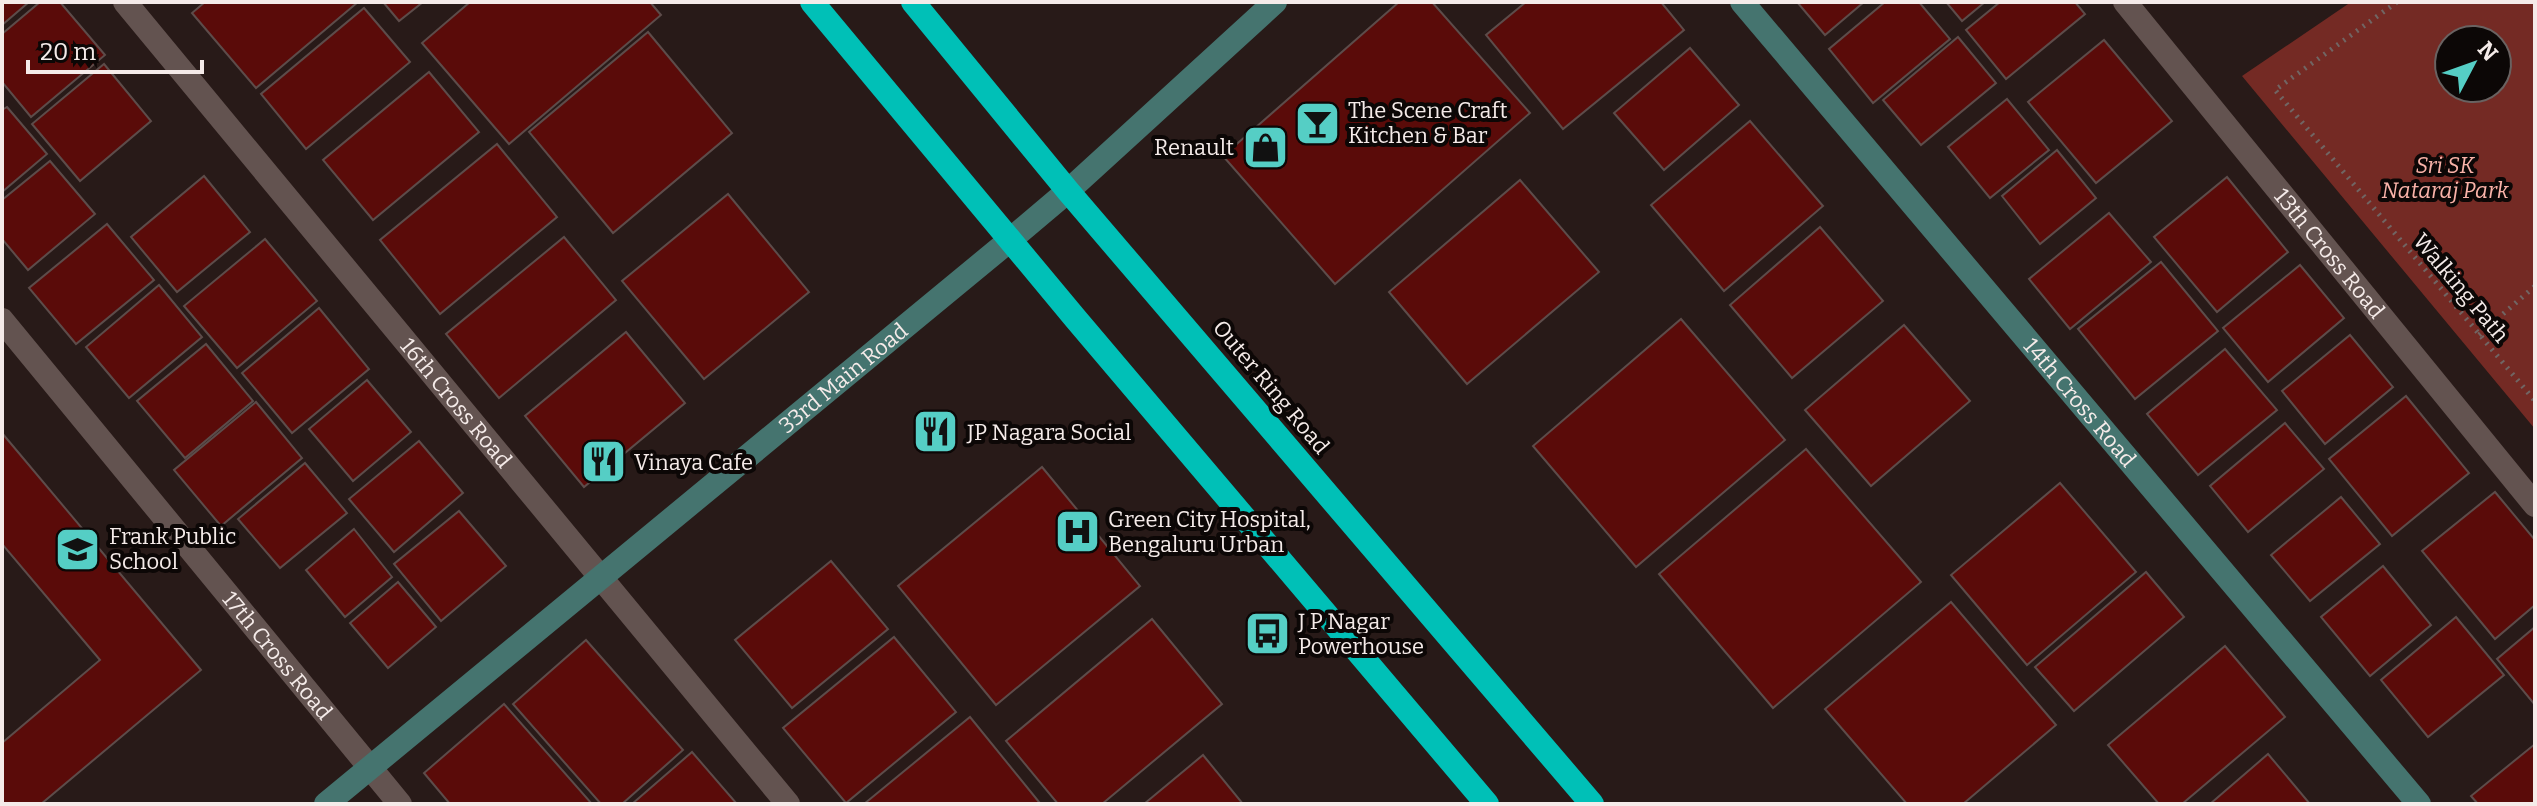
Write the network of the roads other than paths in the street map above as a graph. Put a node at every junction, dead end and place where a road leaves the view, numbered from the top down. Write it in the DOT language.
graph roads {
  1 [pos="125,2"];
  2 [pos="812,2"];
  3 [pos="913,2"];
  4 [pos="1275,2"];
  5 [pos="1742,2"];
  6 [pos="2125,2"];
  7 [pos="1068,191"];
  8 [pos="1010,240"];
  9 [pos="2,320"];
  10 [pos="2535,505"];
  11 [pos="601,577"];
  12 [pos="371,768"];
  13 [pos="326,804"];
  14 [pos="400,804"];
  15 [pos="788,804"];
  16 [pos="1487,804"];
  17 [pos="1592,804"];
  18 [pos="2419,804"];
  1 -- 11 [label="street, 16th Cross Road"];
  2 -- 8 [label="highway"];
  3 -- 7 [label="highway, Outer Ring Road"];
  4 -- 7 [label="street, 33rd Main Road"];
  5 -- 18 [label="street, 14th Cross Road"];
  6 -- 10 [label="street, 13th Cross Road"];
  7 -- 8 [label="street, 33rd Main Road"];
  7 -- 17 [label="highway, Outer Ring Road"];
  8 -- 11 [label="street, 33rd Main Road"];
  8 -- 16 [label="highway"];
  9 -- 12 [label="street, 17th Cross Road"];
  11 -- 12 [label="street, 33rd Main Road"];
  11 -- 15 [label="street, 16th Cross Road"];
  12 -- 13 [label="street, 33rd Main Road"];
  12 -- 14 [label="street, 17th Cross Road"];
}
